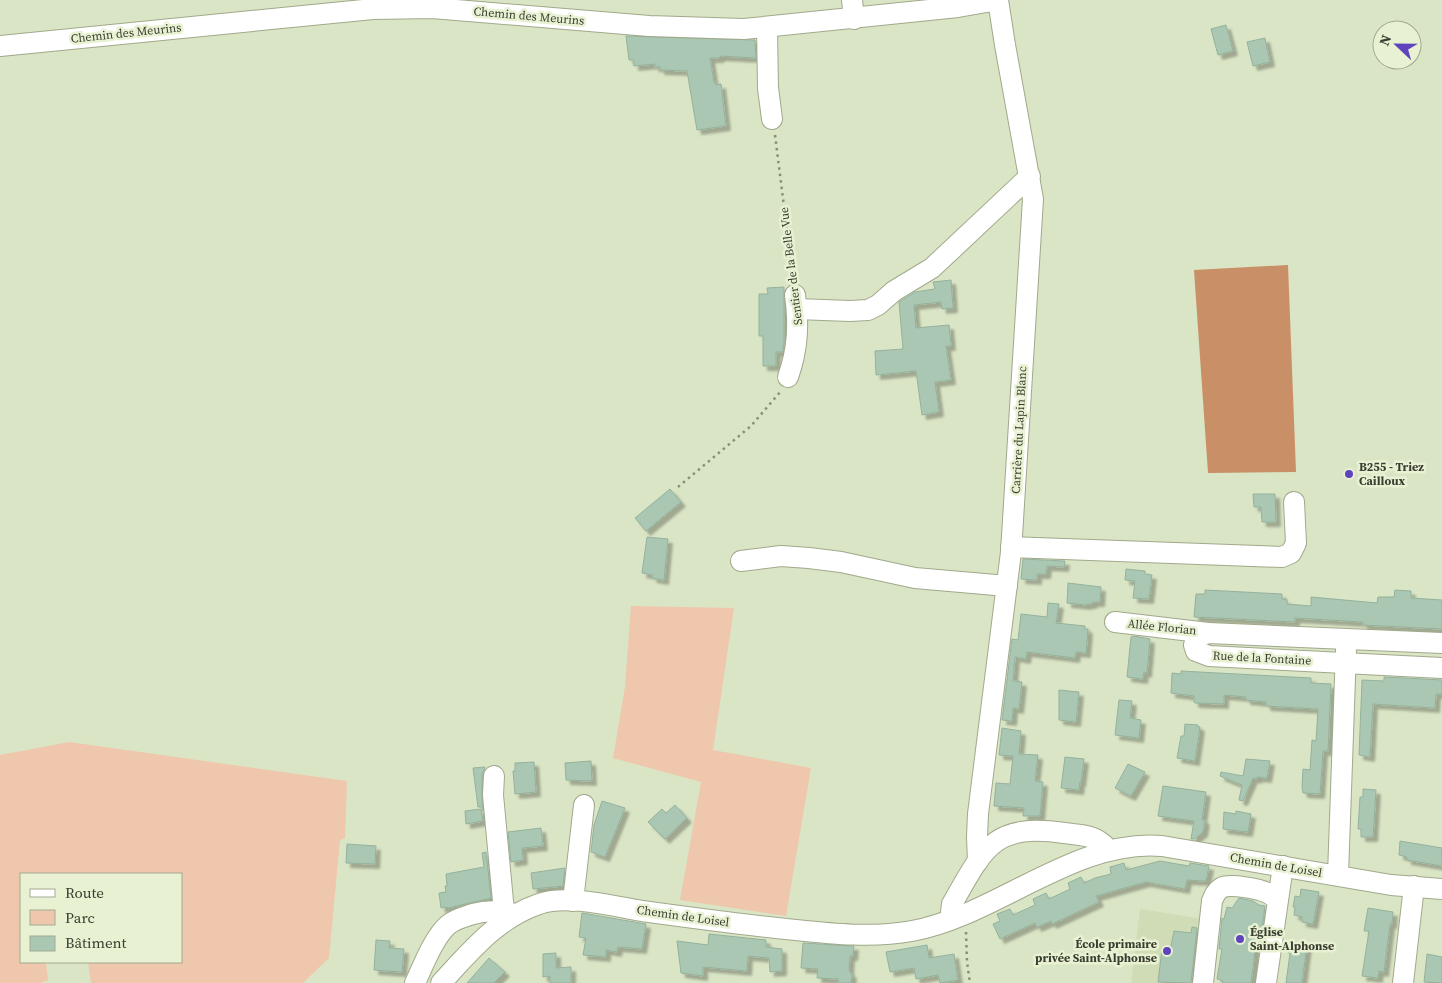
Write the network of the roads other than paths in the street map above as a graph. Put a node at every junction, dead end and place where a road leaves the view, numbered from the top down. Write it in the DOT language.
graph roads {
  1 [pos="998,0"];
  2 [pos="853,9"];
  3 [pos="767,28"];
  4 [pos="0,46"];
  5 [pos="772,119"];
  6 [pos="1030,176"];
  7 [pos="788,377"];
  8 [pos="1294,502"];
  9 [pos="1012,547"];
  10 [pos="741,561"];
  11 [pos="1006,586"];
  12 [pos="1115,622"];
  13 [pos="1208,633"];
  14 [pos="1346,639"];
  15 [pos="1442,643"];
  16 [pos="1345,663"];
  17 [pos="1442,668"];
  18 [pos="494,776"];
  19 [pos="584,805"];
  20 [pos="1109,850"];
  21 [pos="1220,855"];
  22 [pos="978,861"];
  23 [pos="1283,866"];
  24 [pos="1338,875"];
  25 [pos="1414,886"];
  26 [pos="1442,889"];
  27 [pos="1214,896"];
  28 [pos="1278,900"];
  29 [pos="573,901"];
  30 [pos="510,913"];
  31 [pos="959,916"];
  32 [pos="415,983"];
  33 [pos="441,983"];
  34 [pos="1203,983"];
  35 [pos="1266,983"];
  36 [pos="1403,983"];
  1 -- 2 [label="street, Chemin des Meurins"];
  1 -- 6 [label="street, Carrière du Lapin Blanc"];
  2 -- 3 [label="street, Chemin des Meurins"];
  3 -- 4 [label="street, Chemin des Meurins"];
  3 -- 5 [label="street"];
  6 -- 7 [label="street, Sentier de la Belle Vue"];
  6 -- 9 [label="street, Carrière du Lapin Blanc"];
  8 -- 9 [label="street"];
  9 -- 11 [label="street, Carrière du Lapin Blanc"];
  10 -- 11 [label="street"];
  11 -- 22 [label="street, Carrière du Lapin Blanc"];
  12 -- 13 [label="street, Allée Florian"];
  13 -- 14 [label="street, Rue de la Fontaine"];
  13 -- 16 [label="street, Rue de la Fontaine"];
  14 -- 15 [label="street, Rue de la Fontaine"];
  14 -- 16 [label="street"];
  16 -- 17 [label="street, Rue de la Fontaine"];
  16 -- 24 [label="street"];
  18 -- 30 [label="street"];
  19 -- 29 [label="street"];
  20 -- 21 [label="street, Chemin de Loisel"];
  20 -- 22 [label="street"];
  20 -- 31 [label="street, Chemin de Loisel"];
  21 -- 23 [label="street, Chemin de Loisel"];
  21 -- 27 [label="street"];
  22 -- 31 [label="street"];
  23 -- 24 [label="street, Chemin de Loisel"];
  23 -- 28 [label="street"];
  24 -- 25 [label="street, Chemin de Loisel"];
  25 -- 26 [label="street, Chemin de Loisel"];
  25 -- 36 [label="street"];
  27 -- 28 [label="street"];
  27 -- 34 [label="street"];
  28 -- 35 [label="street"];
  29 -- 30 [label="street, Chemin de Loisel"];
  29 -- 31 [label="street, Chemin de Loisel"];
  30 -- 32 [label="street"];
  30 -- 33 [label="street, Chemin de Loisel"];
}
